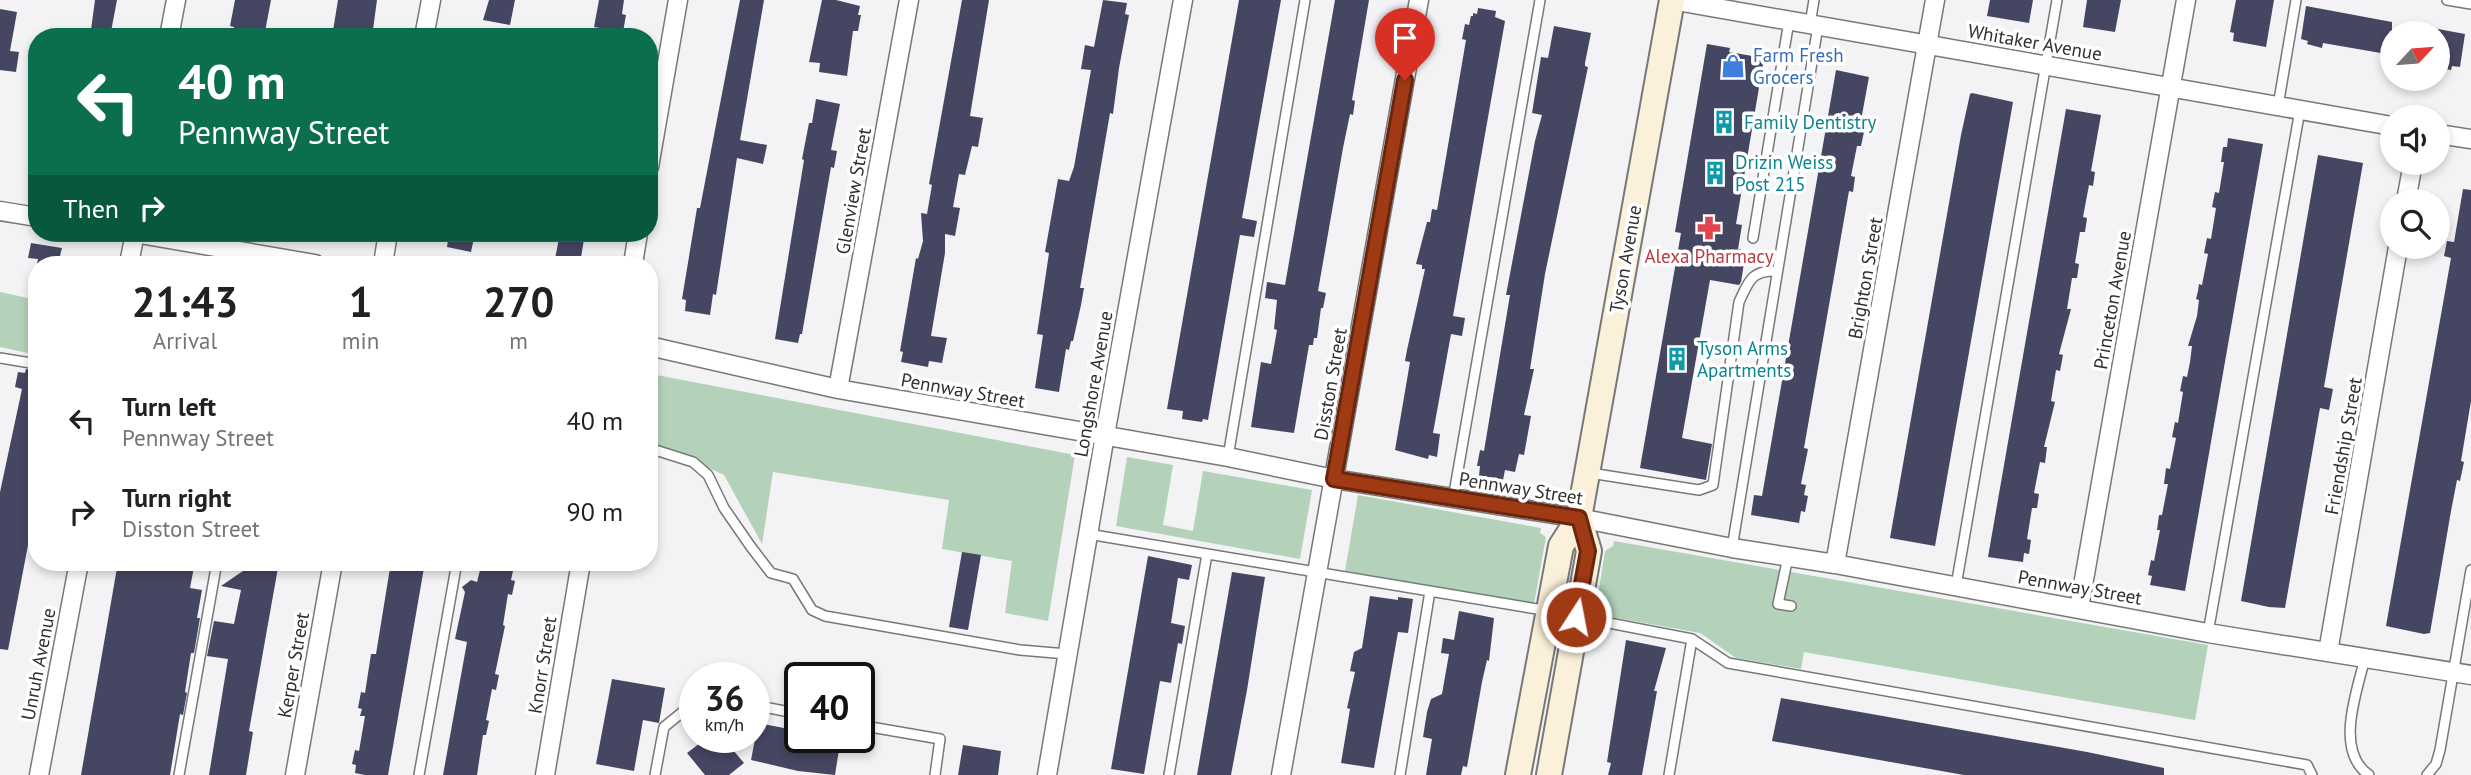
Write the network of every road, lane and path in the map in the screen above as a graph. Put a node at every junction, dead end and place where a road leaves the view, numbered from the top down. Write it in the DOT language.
graph roads {
  1 [pos="176,0"];
  2 [pos="431,0"];
  3 [pos="678,0"];
  4 [pos="909,0"];
  5 [pos="1183,0"];
  6 [pos="1306,0"];
  7 [pos="1419,0"];
  8 [pos="1540,0"];
  9 [pos="1671,0"];
  10 [pos="1814,0"];
  11 [pos="1935,0"];
  12 [pos="2057,0"];
  13 [pos="2186,0"];
  14 [pos="2296,0"];
  15 [pos="2447,0"];
  16 [pos="2471,4"];
  17 [pos="1789,21"];
  18 [pos="1814,25"];
  19 [pos="171,28"];
  20 [pos="426,28"];
  21 [pos="1928,45"];
  22 [pos="2045,65"];
  23 [pos="2170,87"];
  24 [pos="2278,106"];
  25 [pos="2300,110"];
  26 [pos="658,115"];
  27 [pos="2380,124"];
  28 [pos="2450,136"];
  29 [pos="2471,139"];
  30 [pos="0,211"];
  31 [pos="28,216"];
  32 [pos="1753,238"];
  33 [pos="171,242"];
  34 [pos="229,256"];
  35 [pos="2397,259"];
  36 [pos="1777,271"];
  37 [pos="658,348"];
  38 [pos="0,358"];
  39 [pos="28,363"];
  40 [pos="838,389"];
  41 [pos="1105,435"];
  42 [pos="658,451"];
  43 [pos="1228,457"];
  44 [pos="1587,473"];
  45 [pos="1334,479"];
  46 [pos="1452,499"];
  47 [pos="1579,518"];
  48 [pos="1088,534"];
  49 [pos="1732,548"];
  50 [pos="1207,554"];
  51 [pos="1788,557"];
  52 [pos="1835,564"];
  53 [pos="2471,570"];
  54 [pos="77,571"];
  55 [pos="215,571"];
  56 [pos="331,571"];
  57 [pos="455,571"];
  58 [pos="579,571"];
  59 [pos="1317,572"];
  60 [pos="1956,586"];
  61 [pos="1430,591"];
  62 [pos="1791,606"];
  63 [pos="2080,608"];
  64 [pos="1549,611"];
  65 [pos="1576,617"];
  66 [pos="2207,633"];
  67 [pos="1692,639"];
  68 [pos="2328,652"];
  69 [pos="1067,654"];
  70 [pos="2365,658"];
  71 [pos="2462,674"];
  72 [pos="679,715"];
  73 [pos="875,728"];
  74 [pos="39,775"];
  75 [pos="179,775"];
  76 [pos="295,775"];
  77 [pos="419,775"];
  78 [pos="545,775"];
  79 [pos="655,775"];
  80 [pos="935,775"];
  81 [pos="1046,775"];
  82 [pos="1169,775"];
  83 [pos="1282,775"];
  84 [pos="1400,775"];
  85 [pos="1518,775"];
  86 [pos="1549,775"];
  87 [pos="1669,775"];
  88 [pos="2312,775"];
  89 [pos="2368,775"];
  90 [pos="2427,775"];
  1 -- 19 [label="street"];
  2 -- 20 [label="street"];
  3 -- 26 [label="street"];
  4 -- 40 [label="street, Glenview Street"];
  5 -- 41 [label="street, Longshore Avenue"];
  6 -- 43 [label="lane"];
  7 -- 45 [label="street, Disston Street"];
  8 -- 46 [label="lane"];
  9 -- 17 [label="street, Whitaker Avenue"];
  9 -- 44 [label="street, Tyson Avenue"];
  10 -- 18 [label="lane"];
  11 -- 21 [label="street, Brighton Street"];
  12 -- 22 [label="lane"];
  13 -- 23 [label="street, Princeton Avenue"];
  14 -- 24 [label="lane"];
  15 -- 16 [label="lane"];
  17 -- 18 [label="street, Whitaker Avenue"];
  17 -- 32 [label="lane"];
  18 -- 21 [label="street, Whitaker Avenue"];
  18 -- 36 [label="lane"];
  21 -- 22 [label="street, Whitaker Avenue"];
  21 -- 52 [label="street, Brighton Street"];
  22 -- 23 [label="street, Whitaker Avenue"];
  22 -- 60 [label="lane"];
  23 -- 24 [label="street, Whitaker Avenue"];
  23 -- 63 [label="street, Princeton Avenue"];
  24 -- 25 [label="street, Whitaker Avenue"];
  25 -- 27 [label="street, Whitaker Avenue"];
  25 -- 66 [label="lane"];
  28 -- 29 [label="street"];
  30 -- 31 [label="street"];
  33 -- 34 [label="street"];
  35 -- 68 [label="street, Friendship Street"];
  36 -- 44 [label="lane"];
  36 -- 49 [label="lane"];
  37 -- 40 [label="street, Pennway Street"];
  38 -- 39 [label="lane"];
  40 -- 41 [label="street, Pennway Street"];
  41 -- 43 [label="street, Pennway Street"];
  41 -- 48 [label="street, Longshore Avenue"];
  42 -- 69 [label="lane"];
  43 -- 45 [label="street, Pennway Street"];
  44 -- 47 [label="street, Tyson Avenue"];
  45 -- 46 [label="street, Pennway Street"];
  45 -- 59 [label="street, Disston Street"];
  46 -- 47 [label="street, Pennway Street"];
  47 -- 49 [label="street, Pennway Street"];
  47 -- 64 [label="street, Tyson Avenue"];
  47 -- 65 [label="street, Tyson Avenue"];
  48 -- 50 [label="lane"];
  48 -- 69 [label="street, Longshore Avenue"];
  49 -- 51 [label="street, Pennway Street"];
  50 -- 59 [label="lane"];
  50 -- 82 [label="lane"];
  51 -- 52 [label="street, Pennway Street"];
  51 -- 62 [label="lane"];
  52 -- 60 [label="street, Pennway Street"];
  53 -- 71 [label="lane"];
  54 -- 74 [label="street, Unruh Avenue"];
  55 -- 75 [label="lane"];
  56 -- 76 [label="street, Kerper Street"];
  57 -- 77 [label="lane"];
  58 -- 78 [label="street, Knorr Street"];
  59 -- 61 [label="lane"];
  59 -- 83 [label="street, Disston Street"];
  60 -- 63 [label="street, Pennway Street"];
  61 -- 64 [label="lane"];
  61 -- 84 [label="lane"];
  63 -- 66 [label="street, Pennway Street"];
  64 -- 85 [label="street, Tyson Avenue"];
  65 -- 67 [label="lane"];
  65 -- 86 [label="street, Tyson Avenue"];
  66 -- 68 [label="street, Pennway Street"];
  67 -- 87 [label="lane"];
  67 -- 88 [label="lane"];
  68 -- 70 [label="street, Pennway Street"];
  69 -- 81 [label="street, Longshore Avenue"];
  70 -- 71 [label="street, Pennway Street"];
  70 -- 89 [label="lane"];
  71 -- 90 [label="lane"];
  72 -- 79 [label="lane"];
  73 -- 80 [label="lane"];
}
